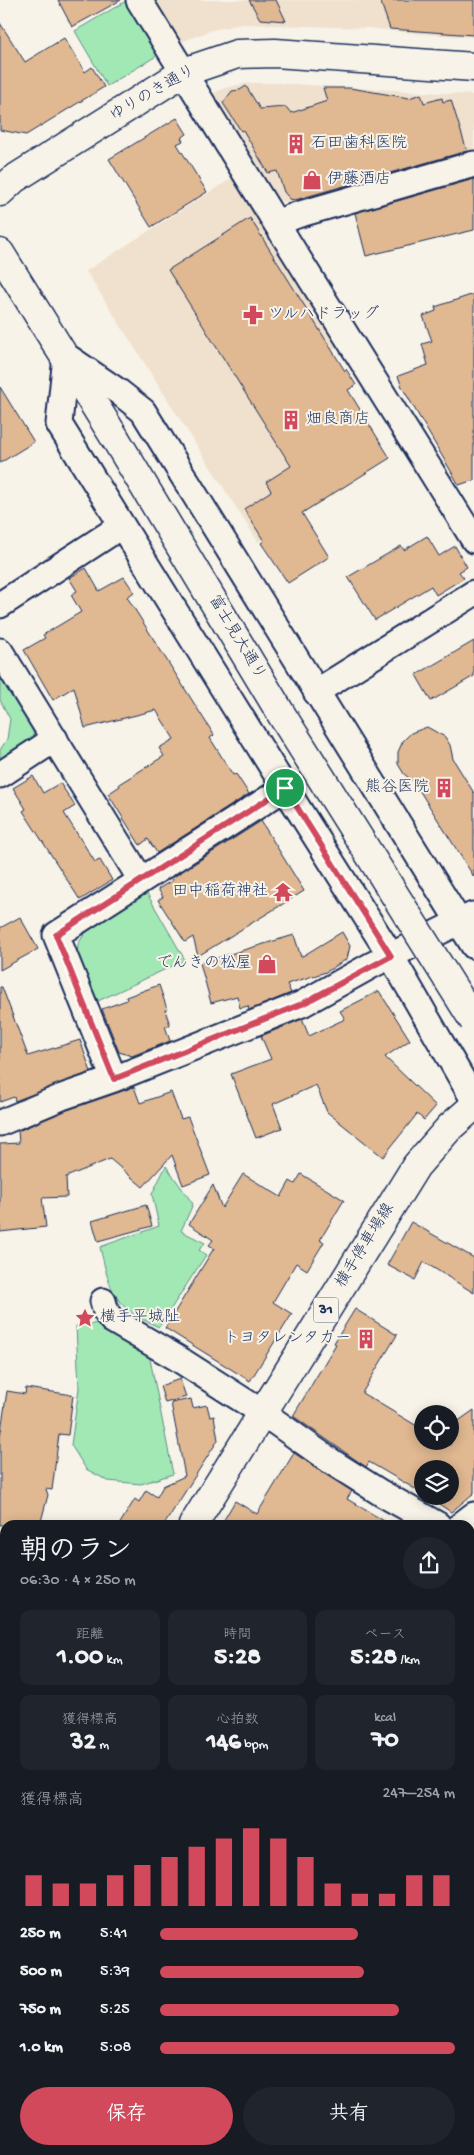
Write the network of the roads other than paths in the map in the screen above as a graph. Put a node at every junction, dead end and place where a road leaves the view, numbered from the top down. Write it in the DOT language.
graph roads {
  1 [pos="139,0"];
  2 [pos="474,67"];
  3 [pos="184,72"];
  4 [pos="474,164"];
  5 [pos="0,192"];
  6 [pos="276,223"];
  7 [pos="0,253"];
  8 [pos="66,356"];
  9 [pos="109,534"];
  10 [pos="474,540"];
  11 [pos="474,592"];
  12 [pos="0,605"];
  13 [pos="0,651"];
  14 [pos="316,692"];
  15 [pos="55,739"];
  16 [pos="0,775"];
  17 [pos="285,788"];
  18 [pos="141,880"];
  19 [pos="467,919"];
  20 [pos="474,946"];
  21 [pos="391,956"];
  22 [pos="474,1021"];
  23 [pos="114,1079"];
  24 [pos="474,1100"];
  25 [pos="474,1106"];
  26 [pos="0,1122"];
  27 [pos="103,1301"];
  28 [pos="263,1413"];
  29 [pos="196,1520"];
  30 [pos="429,1520"];
  1 -- 3 [label="street"];
  2 -- 3 [label="street, ゆりのき通り"];
  3 -- 5 [label="street, ゆりのき通り"];
  3 -- 6 [label="street"];
  4 -- 6 [label="street"];
  6 -- 10 [label="street"];
  7 -- 8 [label="street, 富士見大通り"];
  8 -- 14 [label="street"];
  8 -- 17 [label="street"];
  8 -- 22 [label="street, 富士見大通り, bridge"];
  9 -- 12 [label="street"];
  11 -- 14 [label="street"];
  13 -- 15 [label="street"];
  14 -- 19 [label="street"];
  15 -- 16 [label="street"];
  15 -- 18 [label="street"];
  17 -- 18 [label="street"];
  17 -- 21 [label="street"];
  18 -- 23 [label="street"];
  19 -- 20 [label="street"];
  19 -- 21 [label="street"];
  21 -- 23 [label="street"];
  21 -- 24 [label="street"];
  23 -- 26 [label="street"];
  25 -- 28 [label="street, 横手停車場線 / 31"];
  27 -- 28 [label="street"];
  28 -- 29 [label="street, 横手停車場線 / 31"];
  28 -- 30 [label="street"];
}
